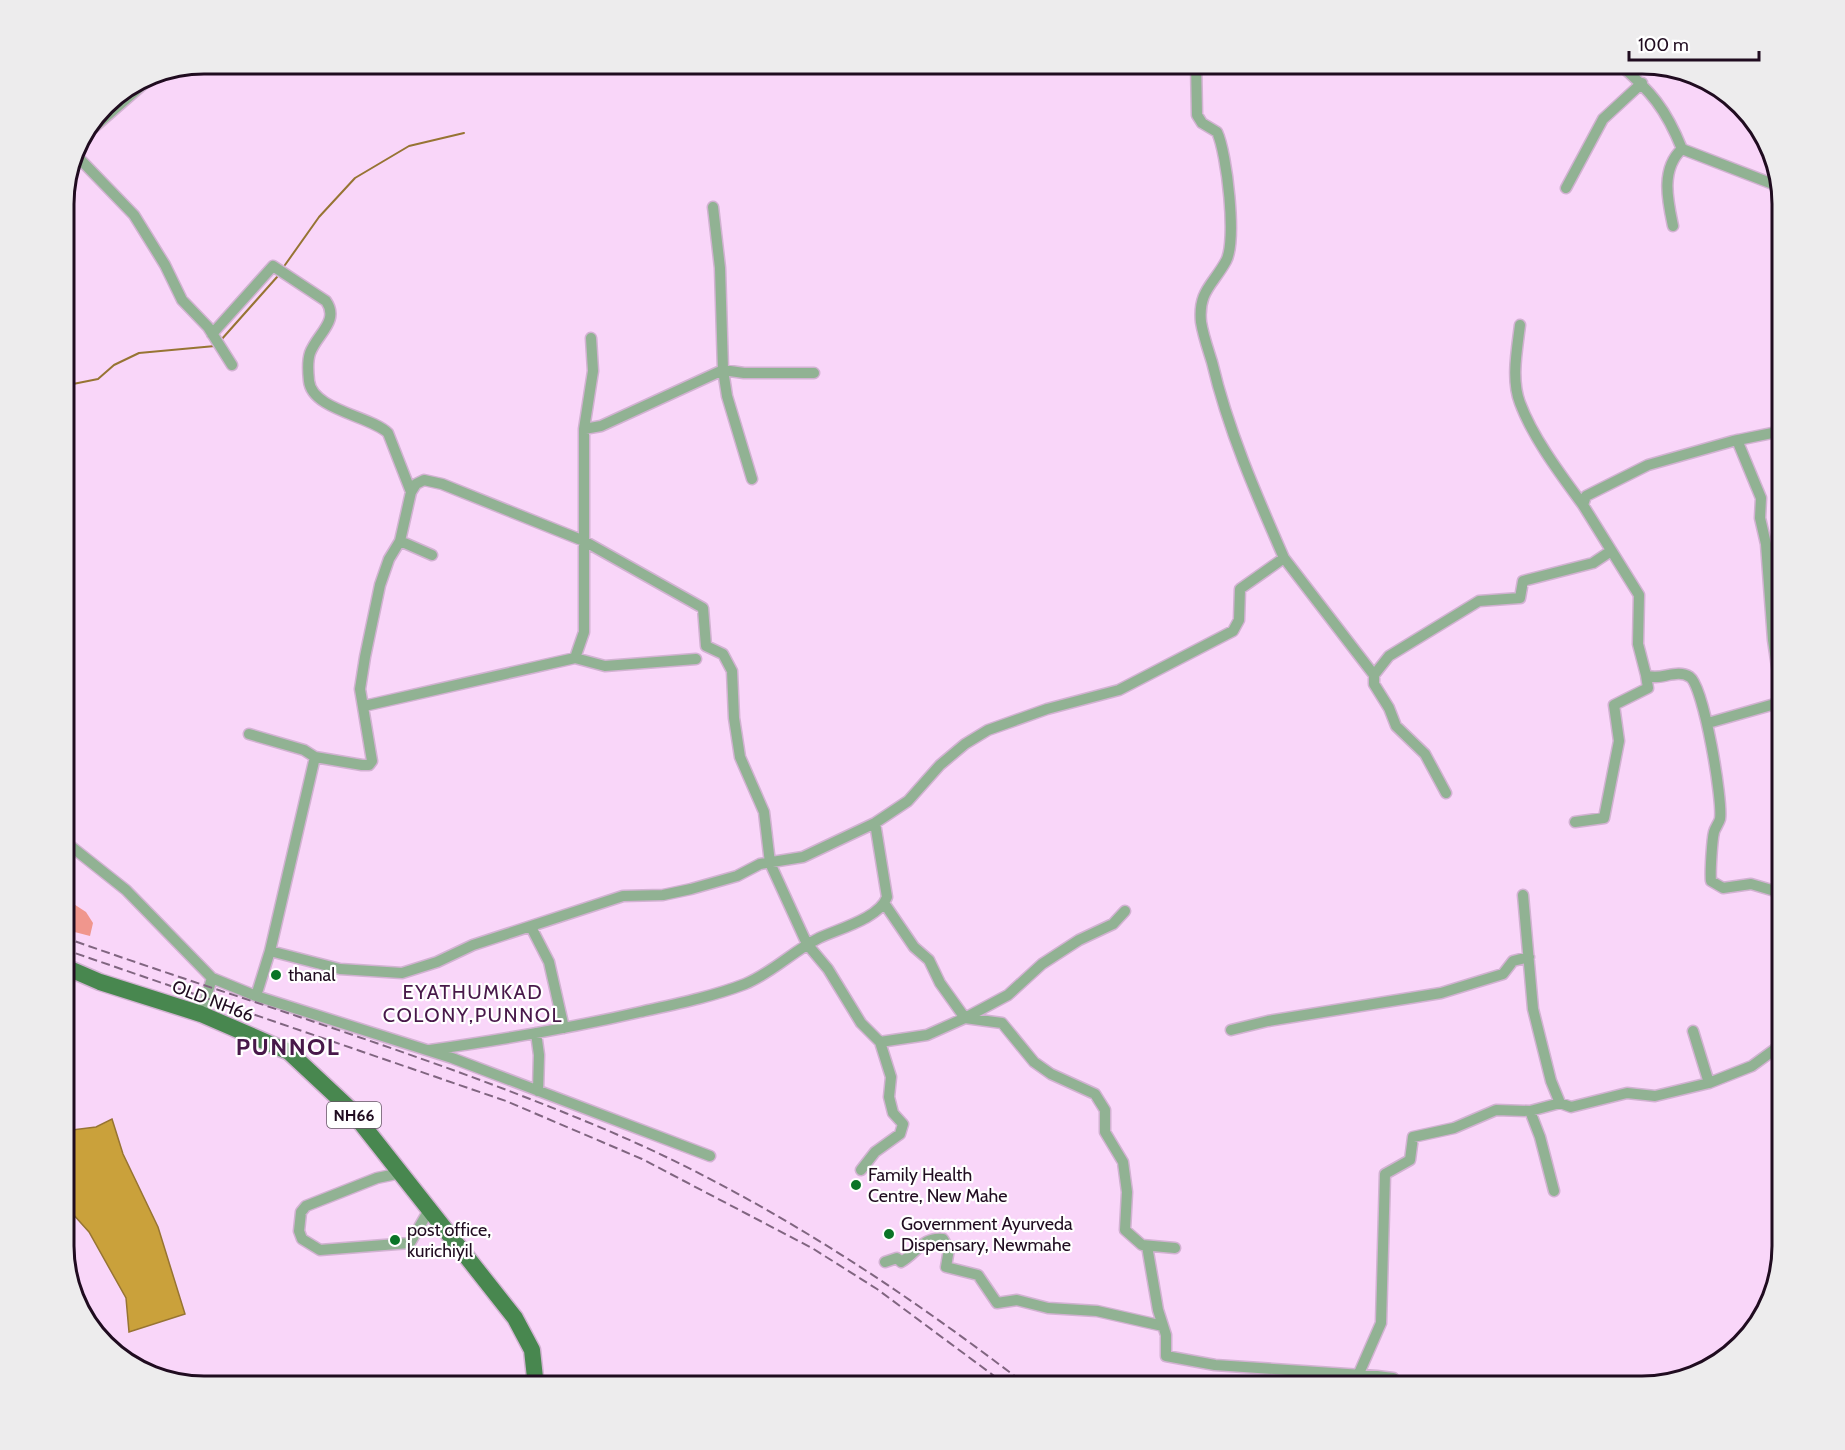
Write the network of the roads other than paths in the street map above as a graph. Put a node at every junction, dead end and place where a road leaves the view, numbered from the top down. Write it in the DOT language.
graph roads {
  1 [pos="1196,74"];
  2 [pos="1631,74"];
  3 [pos="1642,83"];
  4 [pos="129,96"];
  5 [pos="117,107"];
  6 [pos="1682,149"];
  7 [pos="81,160"];
  8 [pos="1770,183"];
  9 [pos="1566,188"];
  10 [pos="713,207"];
  11 [pos="1673,226"];
  12 [pos="1520,326"];
  13 [pos="591,338"];
  14 [pos="216,341"];
  15 [pos="232,366"];
  16 [pos="723,370"];
  17 [pos="814,373"];
  18 [pos="584,429"];
  19 [pos="1772,433"];
  20 [pos="1737,440"];
  21 [pos="752,479"];
  22 [pos="411,492"];
  23 [pos="1583,505"];
  24 [pos="400,541"];
  25 [pos="584,541"];
  26 [pos="1611,551"];
  27 [pos="432,555"];
  28 [pos="1284,558"];
  29 [pos="1772,626"];
  30 [pos="575,658"];
  31 [pos="696,659"];
  32 [pos="1374,675"];
  33 [pos="1646,675"];
  34 [pos="1772,704"];
  35 [pos="364,706"];
  36 [pos="1708,723"];
  37 [pos="249,734"];
  38 [pos="315,757"];
  39 [pos="1446,793"];
  40 [pos="1575,822"];
  41 [pos="874,823"];
  42 [pos="74,849"];
  43 [pos="770,863"];
  44 [pos="1772,890"];
  45 [pos="1523,895"];
  46 [pos="884,903"];
  47 [pos="1125,911"];
  48 [pos="531,927"];
  49 [pos="807,944"];
  50 [pos="270,951"];
  51 [pos="1529,957"];
  52 [pos="74,971"];
  53 [pos="212,978"];
  54 [pos="256,996"];
  55 [pos="201,1014"];
  56 [pos="965,1018"];
  57 [pos="564,1028"];
  58 [pos="1231,1030"];
  59 [pos="1693,1031"];
  60 [pos="536,1033"];
  61 [pos="880,1042"];
  62 [pos="429,1050"];
  63 [pos="1772,1051"];
  64 [pos="1709,1083"];
  65 [pos="538,1091"];
  66 [pos="1560,1103"];
  67 [pos="1530,1111"];
  68 [pos="710,1156"];
  69 [pos="861,1170"];
  70 [pos="400,1173"];
  71 [pos="1554,1191"];
  72 [pos="429,1210"];
  73 [pos="1147,1246"];
  74 [pos="1175,1248"];
  75 [pos="885,1262"];
  76 [pos="1163,1326"];
  77 [pos="1357,1375"];
  78 [pos="535,1376"];
  79 [pos="1369,1376"];
  1 -- 28 [label="street"];
  2 -- 3 [label="street"];
  3 -- 6 [label="street"];
  3 -- 9 [label="street"];
  4 -- 5 [label="street"];
  6 -- 8 [label="street"];
  6 -- 11 [label="street"];
  7 -- 14 [label="street"];
  10 -- 16 [label="street"];
  12 -- 23 [label="street"];
  13 -- 18 [label="street"];
  14 -- 15 [label="street"];
  14 -- 22 [label="street"];
  16 -- 17 [label="street"];
  16 -- 18 [label="street"];
  16 -- 21 [label="street"];
  18 -- 25 [label="street"];
  19 -- 20 [label="street"];
  20 -- 23 [label="street"];
  20 -- 29 [label="street"];
  22 -- 24 [label="street"];
  22 -- 25 [label="street"];
  23 -- 26 [label="street"];
  24 -- 27 [label="street"];
  24 -- 35 [label="street"];
  25 -- 30 [label="street"];
  25 -- 43 [label="street"];
  26 -- 32 [label="street"];
  26 -- 33 [label="street"];
  28 -- 32 [label="street"];
  28 -- 41 [label="street"];
  30 -- 31 [label="street"];
  30 -- 35 [label="street"];
  32 -- 39 [label="street"];
  33 -- 36 [label="street"];
  33 -- 40 [label="street"];
  34 -- 36 [label="street"];
  35 -- 38 [label="street"];
  36 -- 44 [label="street"];
  37 -- 38 [label="street"];
  38 -- 50 [label="street"];
  41 -- 43 [label="street"];
  41 -- 46 [label="street"];
  42 -- 53 [label="street"];
  43 -- 48 [label="street"];
  43 -- 49 [label="street"];
  45 -- 51 [label="street"];
  46 -- 49 [label="street"];
  46 -- 56 [label="street"];
  47 -- 56 [label="street"];
  48 -- 50 [label="street"];
  48 -- 57 [label="street"];
  49 -- 57 [label="street"];
  49 -- 61 [label="street"];
  50 -- 54 [label="street"];
  51 -- 58 [label="street"];
  51 -- 66 [label="street"];
  52 -- 55 [label="main road, OLD NH66 / NH66"];
  53 -- 54 [label="street"];
  53 -- 55 [label="street"];
  54 -- 62 [label="street"];
  55 -- 70 [label="main road, OLD NH66 / NH66"];
  56 -- 61 [label="street"];
  56 -- 73 [label="street"];
  57 -- 60 [label="street"];
  59 -- 64 [label="street"];
  60 -- 62 [label="street"];
  60 -- 65 [label="street"];
  61 -- 69 [label="street"];
  62 -- 65 [label="street"];
  63 -- 64 [label="street"];
  64 -- 66 [label="street"];
  65 -- 68 [label="street"];
  66 -- 67 [label="street"];
  67 -- 71 [label="street"];
  67 -- 77 [label="street"];
  70 -- 72 [label="main road, OLD NH66 / NH66"];
  70 -- 72 [label="street"];
  72 -- 78 [label="main road, OLD NH66 / NH66"];
  73 -- 74 [label="street"];
  73 -- 76 [label="street"];
  75 -- 76 [label="street"];
  76 -- 77 [label="street"];
  77 -- 79 [label="street"];
}
